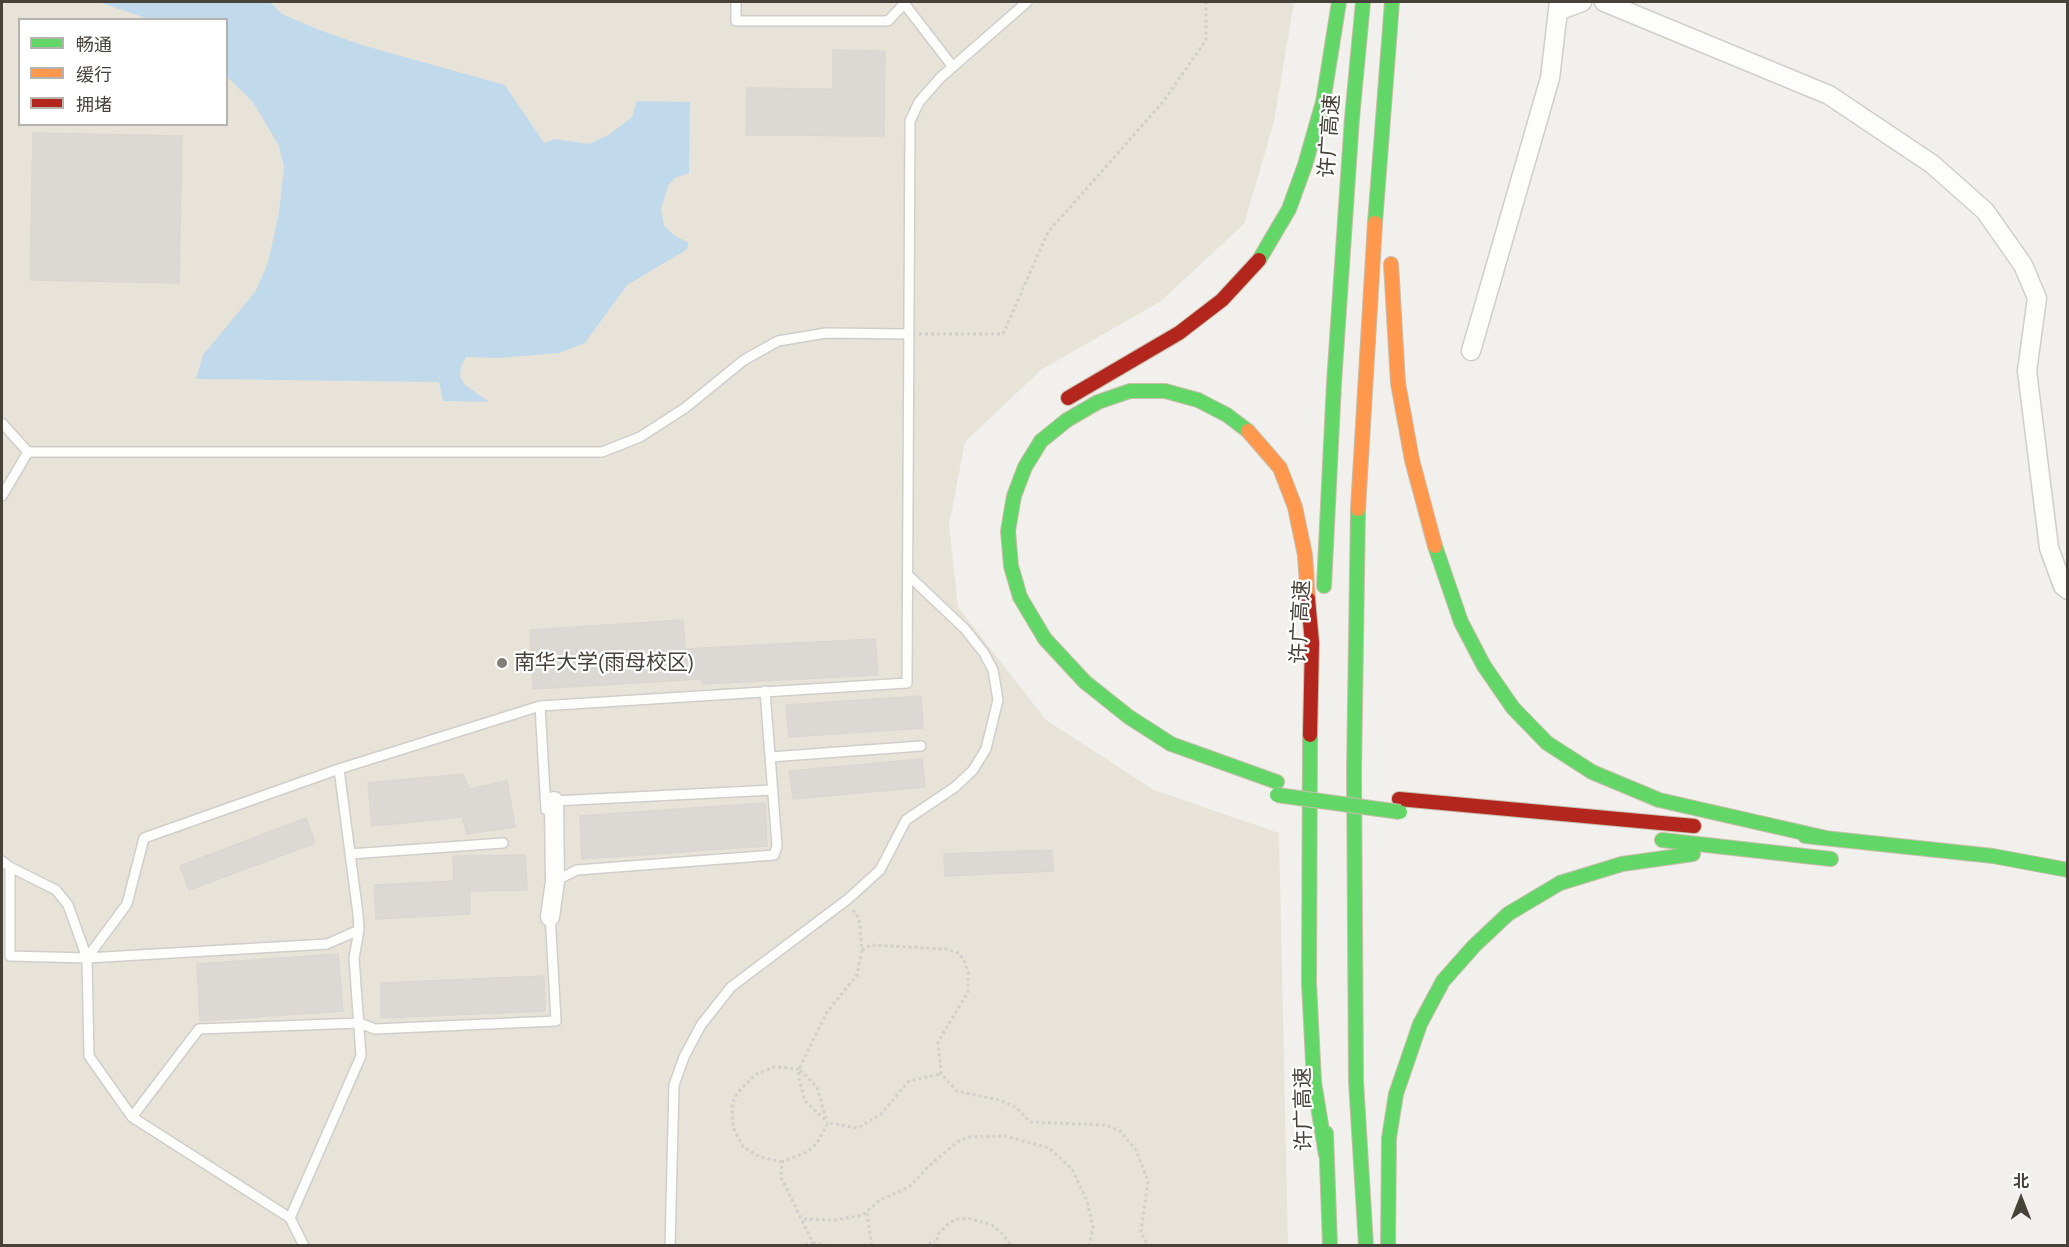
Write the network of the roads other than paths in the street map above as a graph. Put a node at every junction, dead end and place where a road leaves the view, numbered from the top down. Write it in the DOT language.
graph roads {
  1 [pos="736,2"];
  2 [pos="1027,2"];
  3 [pos="1339,2"];
  4 [pos="1363,2"];
  5 [pos="1392,2"];
  6 [pos="1406,2"];
  7 [pos="1582,2"];
  8 [pos="1604,2"];
  9 [pos="903,3"];
  10 [pos="1559,6"];
  11 [pos="953,67"];
  12 [pos="1394,162"];
  13 [pos="1392,252"];
  14 [pos="909,334"];
  15 [pos="1471,351"];
  16 [pos="1053,408"];
  17 [pos="2,423"];
  18 [pos="28,452"];
  19 [pos="1014,459"];
  20 [pos="1001,489"];
  21 [pos="2,496"];
  22 [pos="996,518"];
  23 [pos="909,575"];
  24 [pos="2067,590"];
  25 [pos="765,691"];
  26 [pos="540,706"];
  27 [pos="1097,710"];
  28 [pos="1145,745"];
  29 [pos="921,746"];
  30 [pos="770,757"];
  31 [pos="1175,761"];
  32 [pos="339,769"];
  33 [pos="1248,787"];
  34 [pos="1277,788"];
  35 [pos="773,790"];
  36 [pos="554,801"];
  37 [pos="1399,806"];
  38 [pos="1471,820"];
  39 [pos="1826,838"];
  40 [pos="1649,839"];
  41 [pos="503,843"];
  42 [pos="350,854"];
  43 [pos="1791,854"];
  44 [pos="1848,861"];
  45 [pos="6,864"];
  46 [pos="2067,870"];
  47 [pos="555,881"];
  48 [pos="550,917"];
  49 [pos="359,930"];
  50 [pos="87,957"];
  51 [pos="359,1023"];
  52 [pos="132,1117"];
  53 [pos="1326,1155"];
  54 [pos="290,1218"];
  55 [pos="304,1245"];
  56 [pos="670,1245"];
  57 [pos="1330,1245"];
  58 [pos="1366,1245"];
  59 [pos="1388,1245"];
  1 -- 9 [label="lane"];
  2 -- 11 [label="lane"];
  3 -- 16 [label="highway"];
  4 -- 53 [label="highway, 许广高速"];
  5 -- 58 [label="highway"];
  6 -- 12 [label="highway"];
  7 -- 10 [label="street"];
  8 -- 24 [label="street"];
  9 -- 11 [label="lane"];
  10 -- 15 [label="street"];
  11 -- 14 [label="lane"];
  13 -- 39 [label="highway"];
  14 -- 18 [label="lane"];
  14 -- 23 [label="lane"];
  17 -- 18 [label="lane"];
  18 -- 21 [label="lane"];
  19 -- 20 [label="highway"];
  22 -- 27 [label="highway"];
  23 -- 25 [label="lane"];
  23 -- 56 [label="lane"];
  25 -- 26 [label="lane"];
  25 -- 30 [label="lane"];
  26 -- 32 [label="lane"];
  26 -- 48 [label="lane"];
  28 -- 31 [label="highway"];
  29 -- 30 [label="lane"];
  30 -- 35 [label="lane"];
  32 -- 42 [label="lane"];
  32 -- 50 [label="lane"];
  33 -- 34 [label="highway"];
  34 -- 37 [label="highway"];
  34 -- 53 [label="highway"];
  35 -- 36 [label="lane"];
  35 -- 47 [label="lane"];
  36 -- 47 [label="street"];
  37 -- 38 [label="highway"];
  37 -- 39 [label="highway"];
  39 -- 46 [label="highway"];
  40 -- 43 [label="highway"];
  41 -- 42 [label="lane"];
  42 -- 49 [label="lane"];
  43 -- 44 [label="highway"];
  43 -- 59 [label="highway"];
  45 -- 50 [label="lane"];
  45 -- 50 [label="lane"];
  47 -- 48 [label="street"];
  48 -- 51 [label="lane"];
  49 -- 50 [label="lane"];
  49 -- 51 [label="lane"];
  50 -- 52 [label="lane"];
  51 -- 52 [label="lane"];
  51 -- 54 [label="lane"];
  52 -- 54 [label="lane"];
  53 -- 57 [label="highway, 许广高速"];
  54 -- 55 [label="lane"];
}
